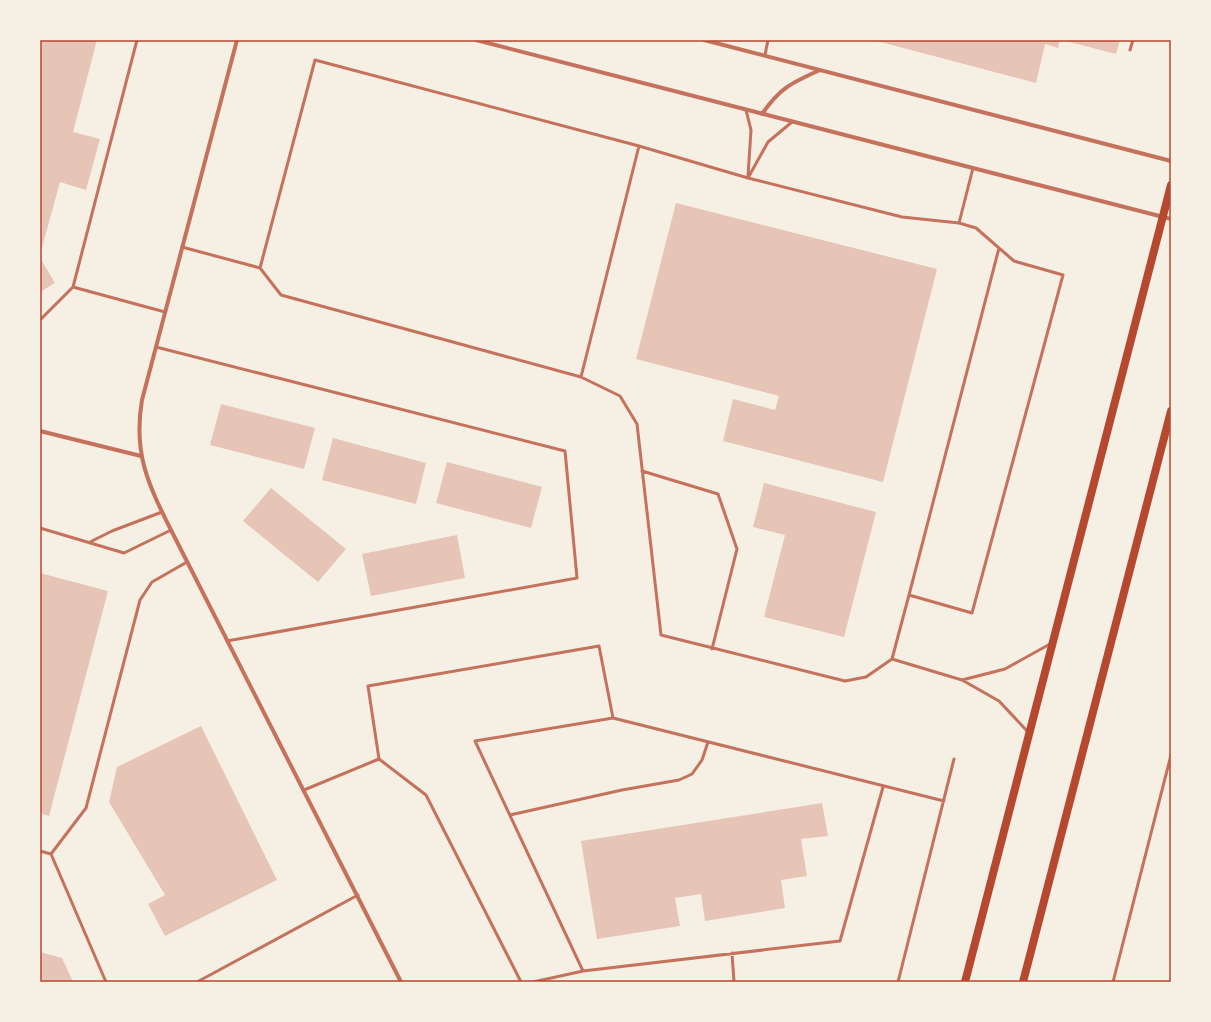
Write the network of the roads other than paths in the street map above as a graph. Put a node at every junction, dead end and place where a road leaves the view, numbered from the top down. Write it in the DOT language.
graph roads {
  1 [pos="137,40"];
  2 [pos="237,40"];
  3 [pos="476,40"];
  4 [pos="704,40"];
  5 [pos="768,40"];
  6 [pos="1133,40"];
  7 [pos="1130,50"];
  8 [pos="764,55"];
  9 [pos="820,70"];
  10 [pos="746,110"];
  11 [pos="762,114"];
  12 [pos="792,122"];
  13 [pos="639,146"];
  14 [pos="1171,161"];
  15 [pos="973,168"];
  16 [pos="748,178"];
  17 [pos="1171,185"];
  18 [pos="1167,218"];
  19 [pos="959,223"];
  20 [pos="182,247"];
  21 [pos="999,248"];
  22 [pos="260,268"];
  23 [pos="73,287"];
  24 [pos="165,312"];
  25 [pos="40,320"];
  26 [pos="156,347"];
  27 [pos="581,377"];
  28 [pos="1171,411"];
  29 [pos="40,431"];
  30 [pos="140,456"];
  31 [pos="642,472"];
  32 [pos="162,512"];
  33 [pos="40,528"];
  34 [pos="171,530"];
  35 [pos="90,542"];
  36 [pos="188,562"];
  37 [pos="909,596"];
  38 [pos="227,641"];
  39 [pos="1053,643"];
  40 [pos="712,648"];
  41 [pos="892,659"];
  42 [pos="962,680"];
  43 [pos="613,718"];
  44 [pos="1028,732"];
  45 [pos="708,742"];
  46 [pos="1171,755"];
  47 [pos="379,759"];
  48 [pos="954,759"];
  49 [pos="883,787"];
  50 [pos="304,790"];
  51 [pos="944,801"];
  52 [pos="510,815"];
  53 [pos="40,851"];
  54 [pos="51,854"];
  55 [pos="358,895"];
  56 [pos="732,953"];
  57 [pos="583,971"];
  58 [pos="106,982"];
  59 [pos="197,982"];
  60 [pos="401,982"];
  61 [pos="520,982"];
  62 [pos="533,982"];
  63 [pos="734,982"];
  64 [pos="898,982"];
  65 [pos="965,982"];
  66 [pos="1023,982"];
  67 [pos="1113,982"];
  1 -- 23 [label="lane"];
  2 -- 20 [label="street"];
  3 -- 10 [label="street"];
  4 -- 8 [label="street"];
  5 -- 8 [label="lane"];
  6 -- 7 [label="lane"];
  8 -- 9 [label="street"];
  9 -- 11 [label="street"];
  9 -- 14 [label="street"];
  10 -- 11 [label="street"];
  10 -- 16 [label="lane"];
  11 -- 12 [label="street"];
  12 -- 15 [label="street"];
  12 -- 16 [label="lane"];
  13 -- 16 [label="lane"];
  13 -- 22 [label="lane"];
  13 -- 27 [label="lane"];
  15 -- 18 [label="street"];
  15 -- 19 [label="lane"];
  16 -- 19 [label="lane"];
  17 -- 18 [label="main road"];
  18 -- 39 [label="main road"];
  19 -- 21 [label="lane"];
  20 -- 22 [label="lane"];
  20 -- 24 [label="street"];
  21 -- 37 [label="lane"];
  21 -- 37 [label="lane"];
  22 -- 27 [label="lane"];
  23 -- 24 [label="lane"];
  23 -- 25 [label="lane"];
  24 -- 26 [label="street"];
  26 -- 30 [label="street"];
  26 -- 38 [label="lane"];
  27 -- 31 [label="lane"];
  28 -- 66 [label="main road"];
  29 -- 30 [label="street"];
  30 -- 32 [label="street"];
  31 -- 40 [label="lane"];
  31 -- 40 [label="lane"];
  32 -- 34 [label="street"];
  32 -- 35 [label="lane"];
  33 -- 35 [label="lane"];
  34 -- 35 [label="lane"];
  34 -- 36 [label="street"];
  36 -- 38 [label="street"];
  36 -- 54 [label="lane"];
  37 -- 41 [label="lane"];
  38 -- 50 [label="street"];
  39 -- 42 [label="lane"];
  39 -- 44 [label="main road"];
  40 -- 41 [label="lane"];
  41 -- 42 [label="lane"];
  42 -- 44 [label="lane"];
  43 -- 45 [label="lane"];
  43 -- 47 [label="lane"];
  43 -- 52 [label="lane"];
  44 -- 65 [label="main road"];
  45 -- 49 [label="lane"];
  45 -- 52 [label="lane"];
  46 -- 67 [label="lane"];
  47 -- 50 [label="lane"];
  47 -- 61 [label="lane"];
  48 -- 51 [label="lane"];
  49 -- 51 [label="lane"];
  49 -- 56 [label="lane"];
  50 -- 55 [label="street"];
  51 -- 64 [label="lane"];
  52 -- 57 [label="lane"];
  53 -- 54 [label="lane"];
  54 -- 58 [label="lane"];
  55 -- 59 [label="lane"];
  55 -- 60 [label="street"];
  56 -- 57 [label="lane"];
  56 -- 63 [label="lane"];
  57 -- 62 [label="lane"];
}
